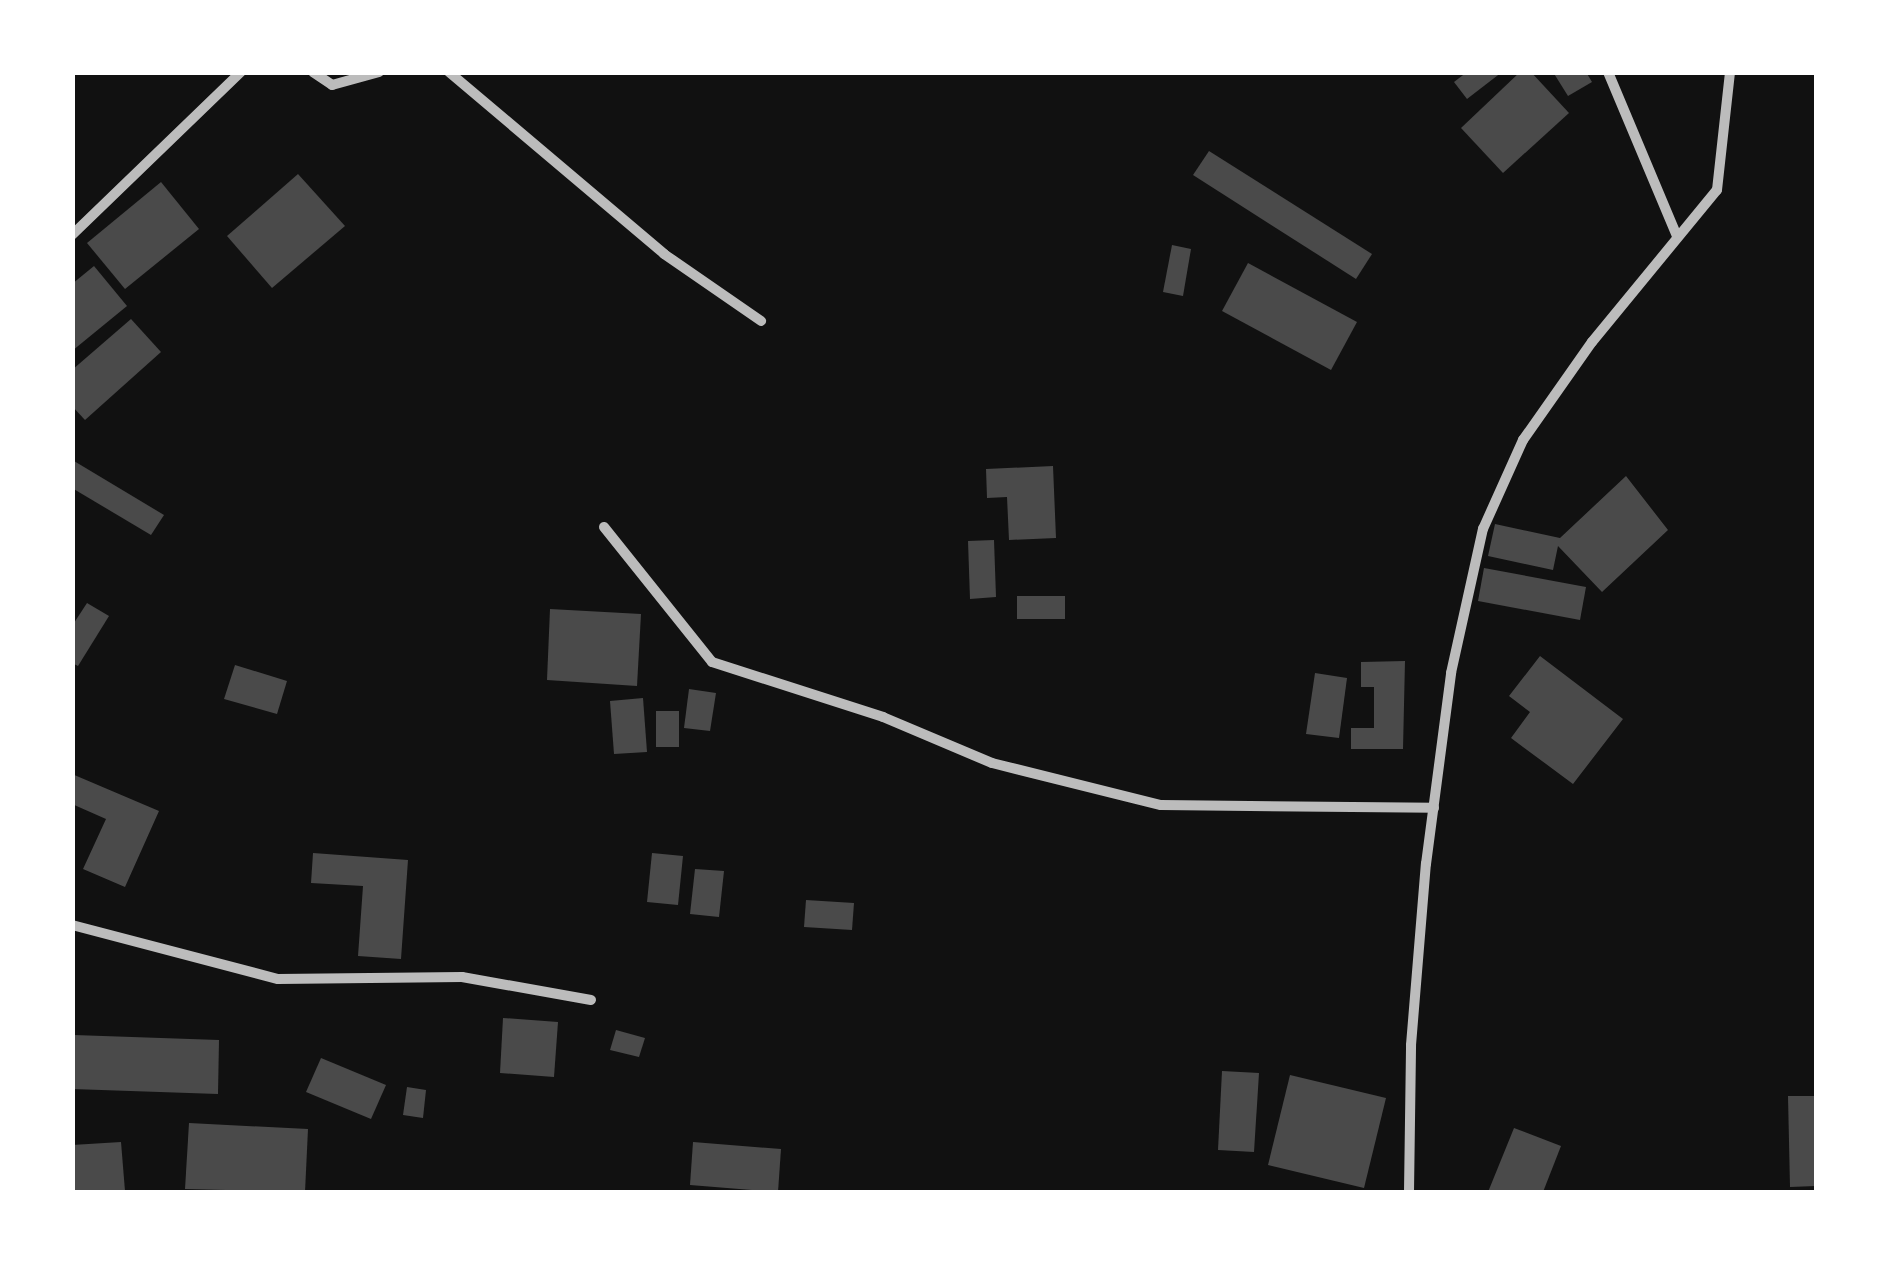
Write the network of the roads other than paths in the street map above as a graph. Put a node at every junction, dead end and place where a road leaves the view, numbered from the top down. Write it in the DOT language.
graph roads {
  1 [pos="241,72"];
  2 [pos="312,72"];
  3 [pos="378,72"];
  4 [pos="449,72"];
  5 [pos="1608,72"];
  6 [pos="1730,72"];
  7 [pos="72,236"];
  8 [pos="1677,236"];
  9 [pos="761,321"];
  10 [pos="604,528"];
  11 [pos="1434,808"];
  12 [pos="72,924"];
  13 [pos="591,1000"];
  14 [pos="1410,1192"];
  1 -- 7 [label="street"];
  2 -- 3 [label="street"];
  4 -- 9 [label="street"];
  5 -- 8 [label="street"];
  6 -- 8 [label="street"];
  8 -- 11 [label="street"];
  10 -- 11 [label="street"];
  11 -- 14 [label="street"];
  12 -- 13 [label="street"];
}
